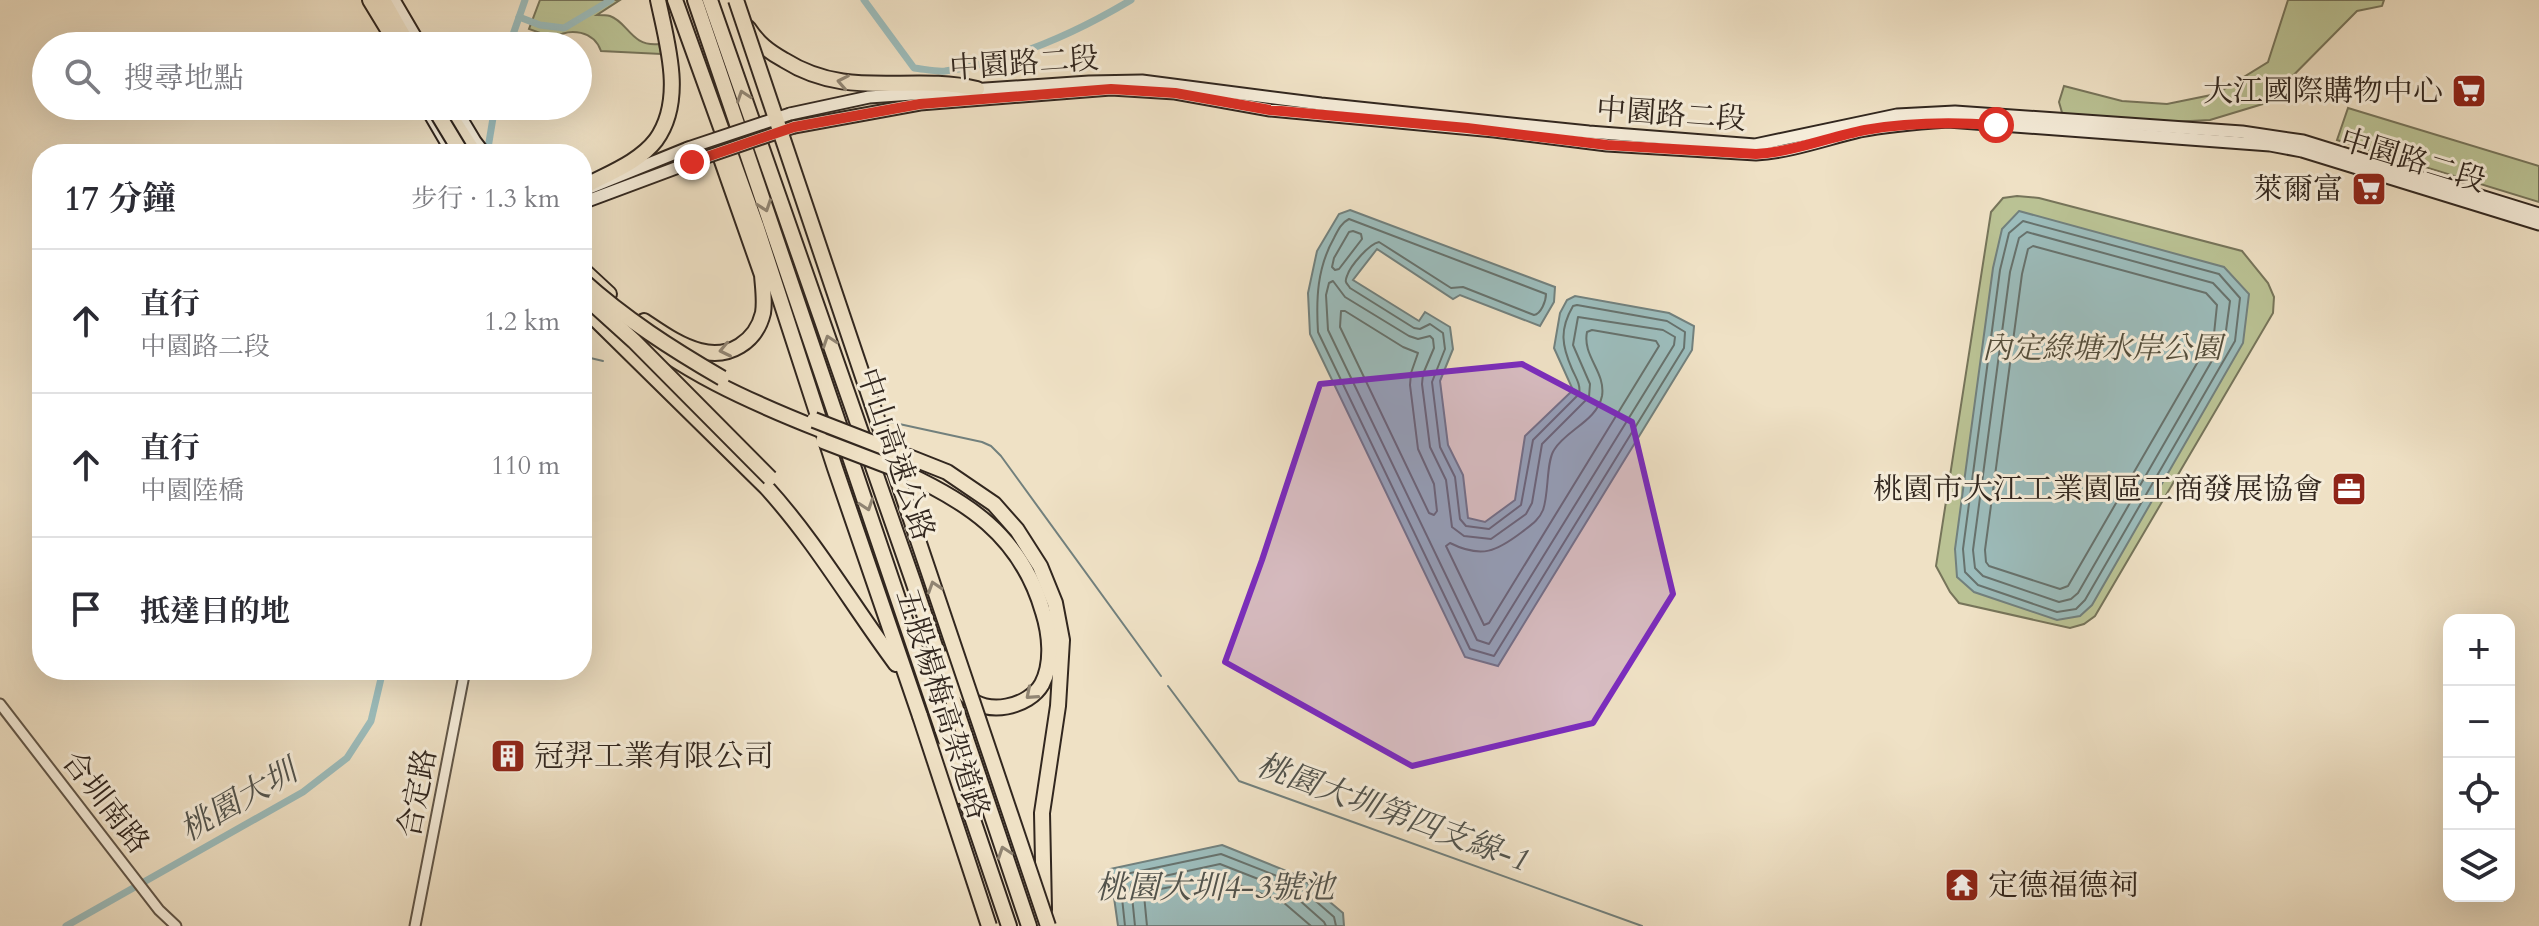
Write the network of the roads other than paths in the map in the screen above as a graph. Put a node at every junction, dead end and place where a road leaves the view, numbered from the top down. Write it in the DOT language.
graph roads {
  1 [pos="367,0"];
  2 [pos="383,0"];
  3 [pos="394,0"];
  4 [pos="658,0"];
  5 [pos="668,0"];
  6 [pos="675,0"];
  7 [pos="695,0"];
  8 [pos="710,0"];
  9 [pos="733,0"];
  10 [pos="383,32"];
  11 [pos="389,32"];
  12 [pos="401,32"];
  13 [pos="413,32"];
  14 [pos="977,89"];
  15 [pos="435,120"];
  16 [pos="438,120"];
  17 [pos="453,120"];
  18 [pos="462,120"];
  19 [pos="2061,124"];
  20 [pos="1809,138"];
  21 [pos="448,144"];
  22 [pos="456,144"];
  23 [pos="469,144"];
  24 [pos="477,144"];
  25 [pos="592,189"];
  26 [pos="592,191"];
  27 [pos="592,193"];
  28 [pos="2539,214"];
  29 [pos="2539,224"];
  30 [pos="592,278"];
  31 [pos="592,291"];
  32 [pos="592,292"];
  33 [pos="614,299"];
  34 [pos="592,303"];
  35 [pos="592,315"];
  36 [pos="595,318"];
  37 [pos="664,354"];
  38 [pos="820,430"];
  39 [pos="897,460"];
  40 [pos="913,581"];
  41 [pos="896,664"];
  42 [pos="463,680"];
  43 [pos="0,704"];
  44 [pos="988,860"];
  45 [pos="176,926"];
  46 [pos="415,926"];
  47 [pos="989,926"];
  48 [pos="1009,926"];
  49 [pos="1029,926"];
  50 [pos="1047,926"];
  1 -- 10 [label="main road"];
  1 -- 11 [label="highway"];
  2 -- 12 [label="highway"];
  3 -- 13 [label="main road"];
  4 -- 25 [label="highway"];
  5 -- 33 [label="highway, one-way"];
  6 -- 47 [label="highway, 五股楊梅高架道路, bridge"];
  7 -- 44 [label="highway, 中山高速公路, one-way"];
  40 -- 8 [label="highway, 中山高速公路, one-way"];
  14 -- 9 [label="highway, one-way"];
  50 -- 9 [label="highway, 五股楊梅高架道路, one-way, bridge"];
  14 -- 20 [label="main road, 中園路二段"];
  14 -- 26 [label="main road, 中園路二段, bridge"];
  15 -- 21 [label="main road"];
  16 -- 22 [label="highway, bridge"];
  17 -- 23 [label="highway"];
  18 -- 24 [label="main road"];
  19 -- 20 [label="main road, 中園路二段"];
  19 -- 28 [label="main road, 中園路二段"];
  19 -- 29 [label="main road, 中園路二段"];
  20 -- 27 [label="main road, 中園路二段, bridge"];
  30 -- 33 [label="highway"];
  31 -- 38 [label="highway, bridge"];
  32 -- 37 [label="highway"];
  33 -- 37 [label="highway"];
  34 -- 41 [label="highway, bridge"];
  35 -- 36 [label="highway"];
  36 -- 38 [label="highway"];
  36 -- 41 [label="highway"];
  37 -- 38 [label="highway"];
  38 -- 39 [label="highway, bridge"];
  38 -- 39 [label="highway, bridge"];
  39 -- 40 [label="highway, one-way"];
  39 -- 50 [label="highway"];
  49 -- 40 [label="highway, 中山高速公路, one-way"];
  41 -- 44 [label="highway"];
  42 -- 46 [label="street, 合定路"];
  43 -- 45 [label="street, 合圳南路"];
  44 -- 48 [label="highway, 中山高速公路"];
}
